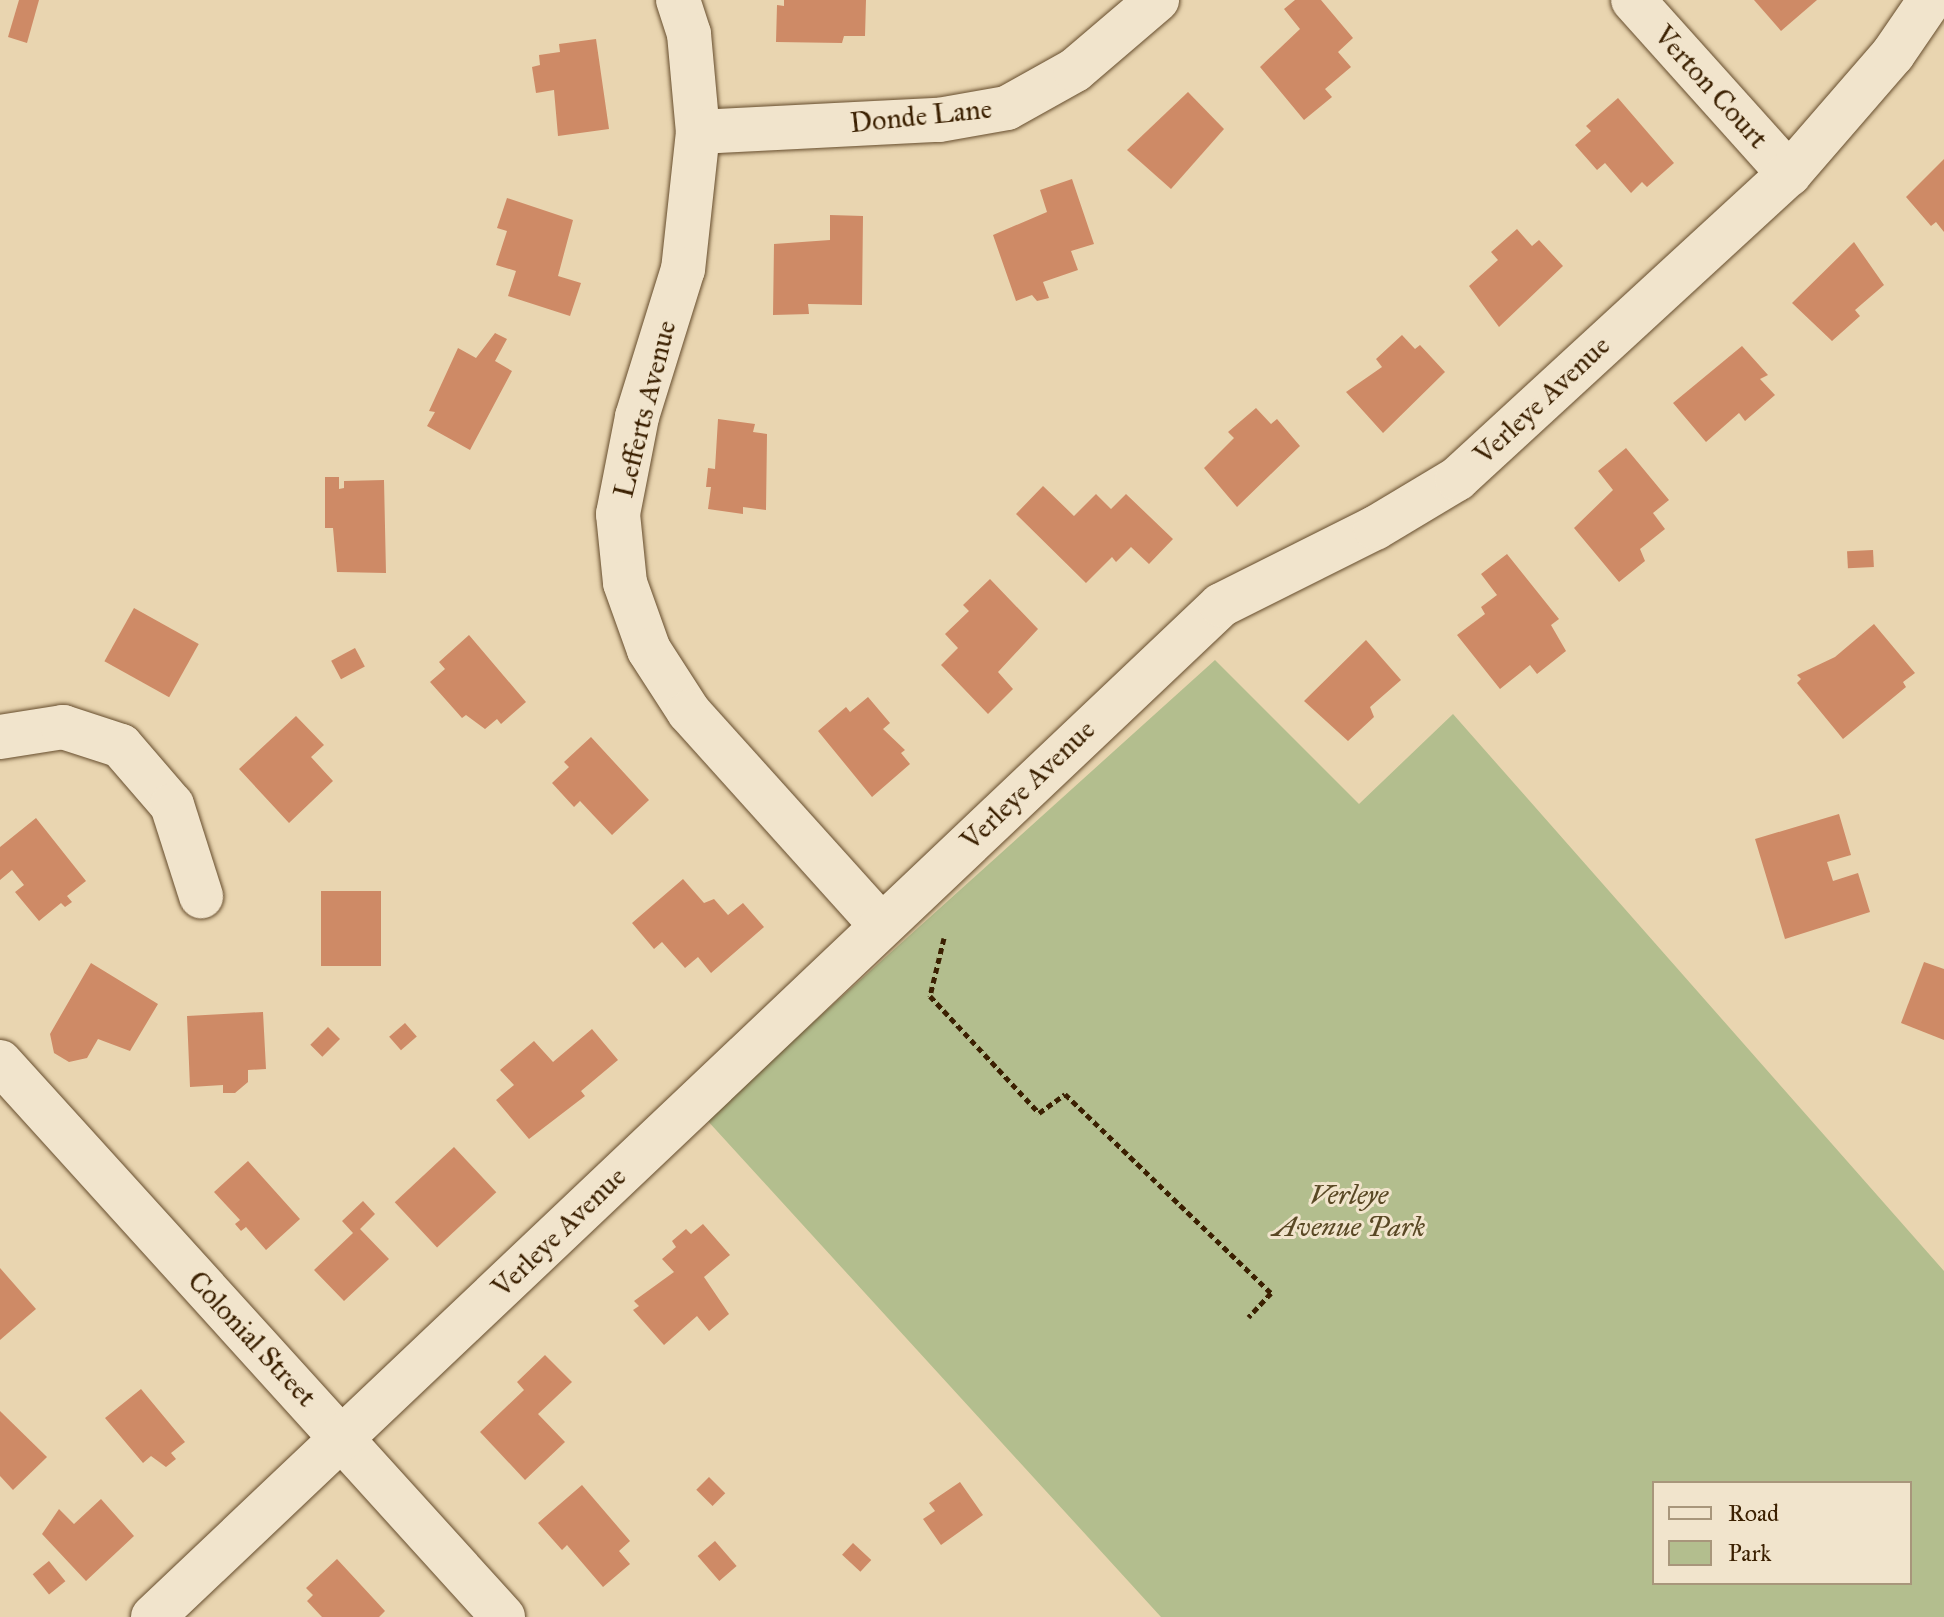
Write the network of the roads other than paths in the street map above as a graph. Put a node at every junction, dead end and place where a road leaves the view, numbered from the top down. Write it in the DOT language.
graph roads {
  1 [pos="678,0"];
  2 [pos="1157,0"];
  3 [pos="1633,0"];
  4 [pos="1930,0"];
  5 [pos="698,132"];
  6 [pos="1789,174"];
  7 [pos="0,737"];
  8 [pos="201,896"];
  9 [pos="881,925"];
  10 [pos="0,1062"];
  11 [pos="343,1438"];
  12 [pos="153,1617"];
  13 [pos="503,1617"];
  1 -- 5 [label="street, Lefferts Avenue"];
  2 -- 5 [label="street, Donde Lane"];
  3 -- 6 [label="street, Verton Court"];
  4 -- 6 [label="street, Verleye Avenue"];
  5 -- 9 [label="street, Lefferts Avenue"];
  6 -- 9 [label="street, Verleye Avenue"];
  7 -- 8 [label="street"];
  9 -- 11 [label="street, Verleye Avenue"];
  10 -- 11 [label="street, Colonial Street"];
  11 -- 12 [label="street, Verleye Avenue"];
  11 -- 13 [label="street, Colonial Street"];
}
